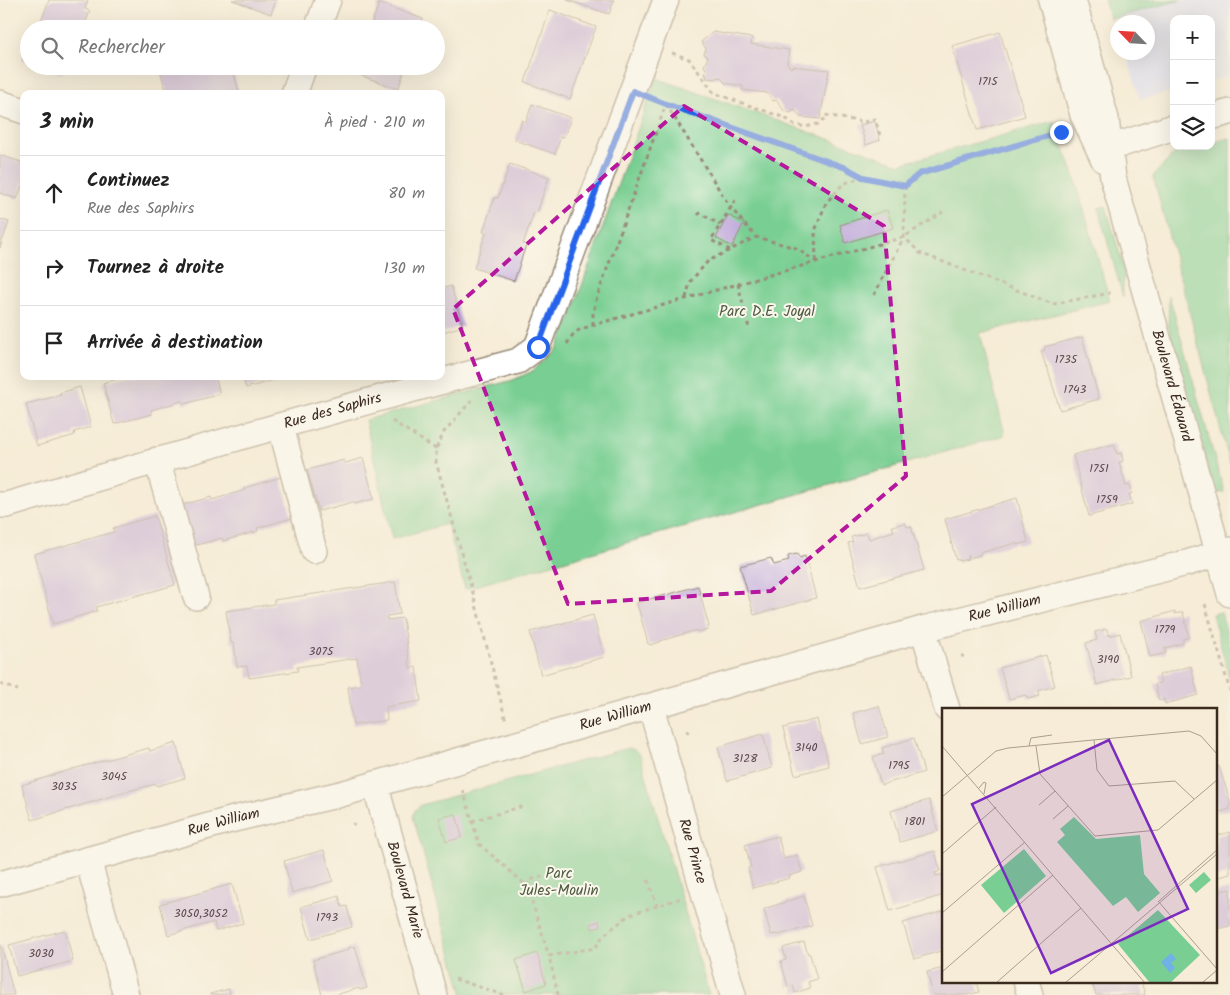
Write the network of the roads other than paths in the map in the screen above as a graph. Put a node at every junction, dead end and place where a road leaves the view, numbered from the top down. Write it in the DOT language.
graph roads {
  1 [pos="328,0"];
  2 [pos="666,0"];
  3 [pos="1051,0"];
  4 [pos="1073,0"];
  5 [pos="320,20"];
  6 [pos="301,75"];
  7 [pos="295,90"];
  8 [pos="0,103"];
  9 [pos="20,110"];
  10 [pos="1230,112"];
  11 [pos="1215,116"];
  12 [pos="1170,128"];
  13 [pos="1104,149"];
  14 [pos="281,427"];
  15 [pos="157,460"];
  16 [pos="0,505"];
  17 [pos="314,551"];
  18 [pos="1224,552"];
  19 [pos="1230,594"];
  20 [pos="196,597"];
  21 [pos="923,629"];
  22 [pos="650,707"];
  23 [pos="947,708"];
  24 [pos="375,784"];
  25 [pos="88,860"];
  26 [pos="0,884"];
  27 [pos="1026,982"];
  28 [pos="126,995"];
  29 [pos="434,995"];
  30 [pos="733,995"];
  31 [pos="1030,995"];
  1 -- 5 [label="street"];
  2 -- 14 [label="street, Rue des Saphirs"];
  3 -- 13 [label="street, Boulevard Édouard"];
  4 -- 13 [label="street, Boulevard Édouard"];
  6 -- 7 [label="street"];
  8 -- 9 [label="street"];
  10 -- 11 [label="street"];
  12 -- 13 [label="street"];
  13 -- 18 [label="street, Boulevard Édouard"];
  14 -- 15 [label="street, Rue des Saphirs"];
  14 -- 17 [label="street"];
  15 -- 16 [label="street, Rue des Saphirs"];
  15 -- 20 [label="street"];
  18 -- 19 [label="street, Boulevard Édouard"];
  18 -- 21 [label="street, Rue William"];
  21 -- 22 [label="street, Rue William"];
  21 -- 23 [label="street"];
  22 -- 24 [label="street, Rue William"];
  22 -- 30 [label="street, Rue Prince"];
  24 -- 25 [label="street, Rue William"];
  24 -- 29 [label="street, Boulevard Marie"];
  25 -- 26 [label="street, Rue William"];
  25 -- 28 [label="street"];
  27 -- 31 [label="street"];
}
